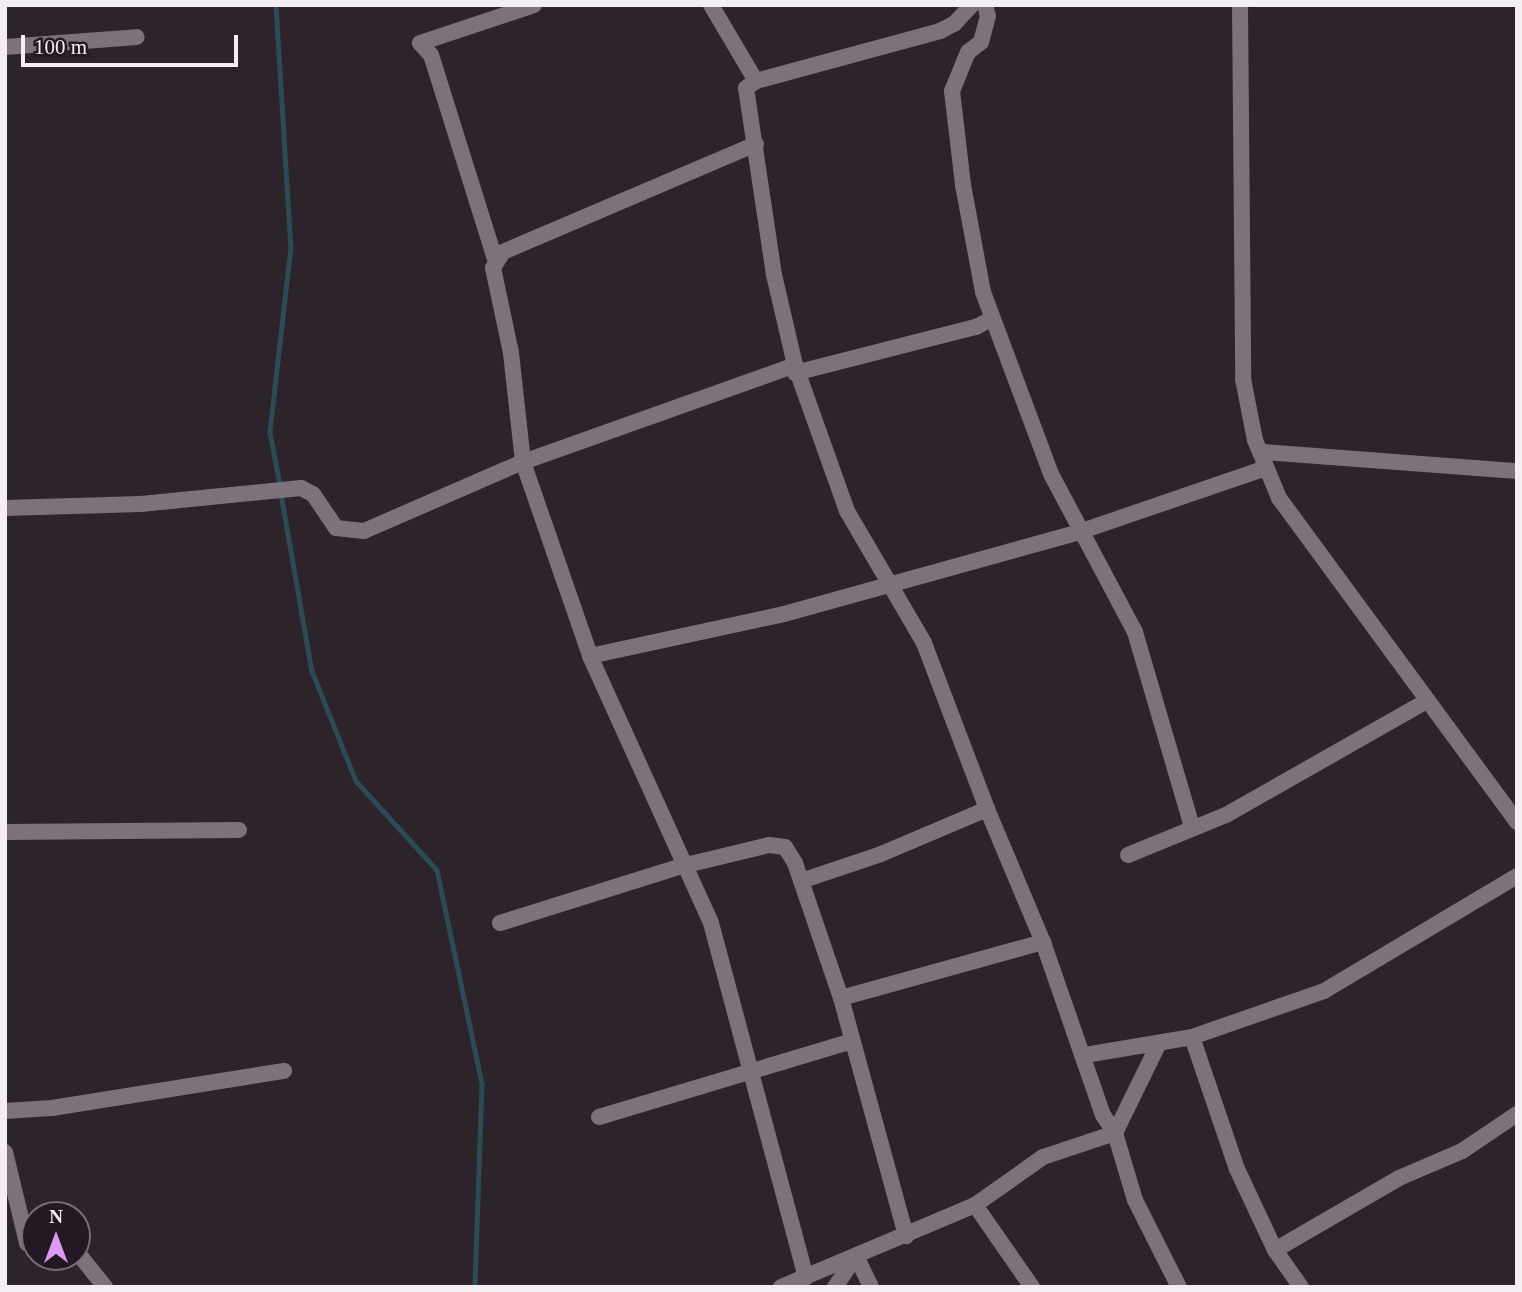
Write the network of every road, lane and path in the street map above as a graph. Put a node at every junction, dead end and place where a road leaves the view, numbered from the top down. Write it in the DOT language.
graph roads {
  1 [pos="534,5"];
  2 [pos="711,5"];
  3 [pos="1240,5"];
  4 [pos="975,6"];
  5 [pos="136,37"];
  6 [pos="5,47"];
  7 [pos="756,80"];
  8 [pos="756,144"];
  9 [pos="495,259"];
  10 [pos="991,319"];
  11 [pos="795,369"];
  12 [pos="1264,460"];
  13 [pos="523,462"];
  14 [pos="1517,471"];
  15 [pos="5,508"];
  16 [pos="1079,532"];
  17 [pos="892,581"];
  18 [pos="590,656"];
  19 [pos="1427,701"];
  20 [pos="987,809"];
  21 [pos="1517,822"];
  22 [pos="1192,827"];
  23 [pos="239,830"];
  24 [pos="5,832"];
  25 [pos="1128,855"];
  26 [pos="682,866"];
  27 [pos="1517,876"];
  28 [pos="801,881"];
  29 [pos="499,923"];
  30 [pos="1043,942"];
  31 [pos="841,998"];
  32 [pos="1192,1037"];
  33 [pos="852,1041"];
  34 [pos="1158,1045"];
  35 [pos="1085,1055"];
  36 [pos="284,1070"];
  37 [pos="752,1071"];
  38 [pos="5,1111"];
  39 [pos="1517,1114"];
  40 [pos="599,1117"];
  41 [pos="1115,1133"];
  42 [pos="5,1152"];
  43 [pos="975,1205"];
  44 [pos="21,1218"];
  45 [pos="906,1236"];
  46 [pos="1275,1250"];
  47 [pos="856,1256"];
  48 [pos="91,1270"];
  49 [pos="806,1277"];
  50 [pos="105,1287"];
  51 [pos="781,1287"];
  52 [pos="835,1287"];
  53 [pos="871,1287"];
  54 [pos="1032,1287"];
  55 [pos="1179,1287"];
  56 [pos="1301,1287"];
  1 -- 9 [label="street"];
  2 -- 7 [label="street"];
  3 -- 12 [label="street"];
  4 -- 7 [label="street"];
  4 -- 10 [label="street"];
  5 -- 6 [label="street"];
  7 -- 8 [label="street"];
  8 -- 9 [label="street"];
  8 -- 11 [label="street"];
  9 -- 13 [label="street"];
  10 -- 11 [label="street"];
  10 -- 16 [label="street"];
  11 -- 13 [label="street"];
  11 -- 17 [label="street"];
  12 -- 14 [label="street"];
  12 -- 16 [label="street"];
  12 -- 19 [label="street"];
  13 -- 15 [label="street"];
  13 -- 18 [label="street"];
  16 -- 17 [label="street"];
  16 -- 22 [label="street"];
  17 -- 18 [label="street"];
  17 -- 20 [label="street"];
  18 -- 26 [label="street"];
  19 -- 21 [label="street"];
  19 -- 22 [label="street"];
  20 -- 28 [label="street"];
  20 -- 30 [label="street"];
  22 -- 25 [label="street"];
  23 -- 24 [label="street"];
  26 -- 28 [label="street"];
  26 -- 29 [label="street"];
  26 -- 37 [label="street"];
  27 -- 32 [label="street"];
  28 -- 31 [label="street"];
  30 -- 31 [label="street"];
  30 -- 35 [label="street"];
  31 -- 33 [label="street"];
  32 -- 34 [label="street"];
  32 -- 46 [label="street"];
  33 -- 37 [label="street"];
  33 -- 45 [label="street"];
  34 -- 35 [label="street"];
  34 -- 41 [label="street"];
  35 -- 41 [label="street"];
  36 -- 38 [label="street"];
  37 -- 40 [label="street"];
  37 -- 49 [label="street"];
  39 -- 46 [label="street"];
  41 -- 43 [label="street"];
  41 -- 55 [label="street"];
  42 -- 44 [label="street"];
  43 -- 45 [label="street"];
  43 -- 54 [label="street"];
  45 -- 47 [label="street"];
  46 -- 56 [label="street"];
  47 -- 49 [label="street"];
  47 -- 52 [label="street"];
  47 -- 53 [label="street"];
  48 -- 50 [label="street"];
  49 -- 51 [label="street"];
}
